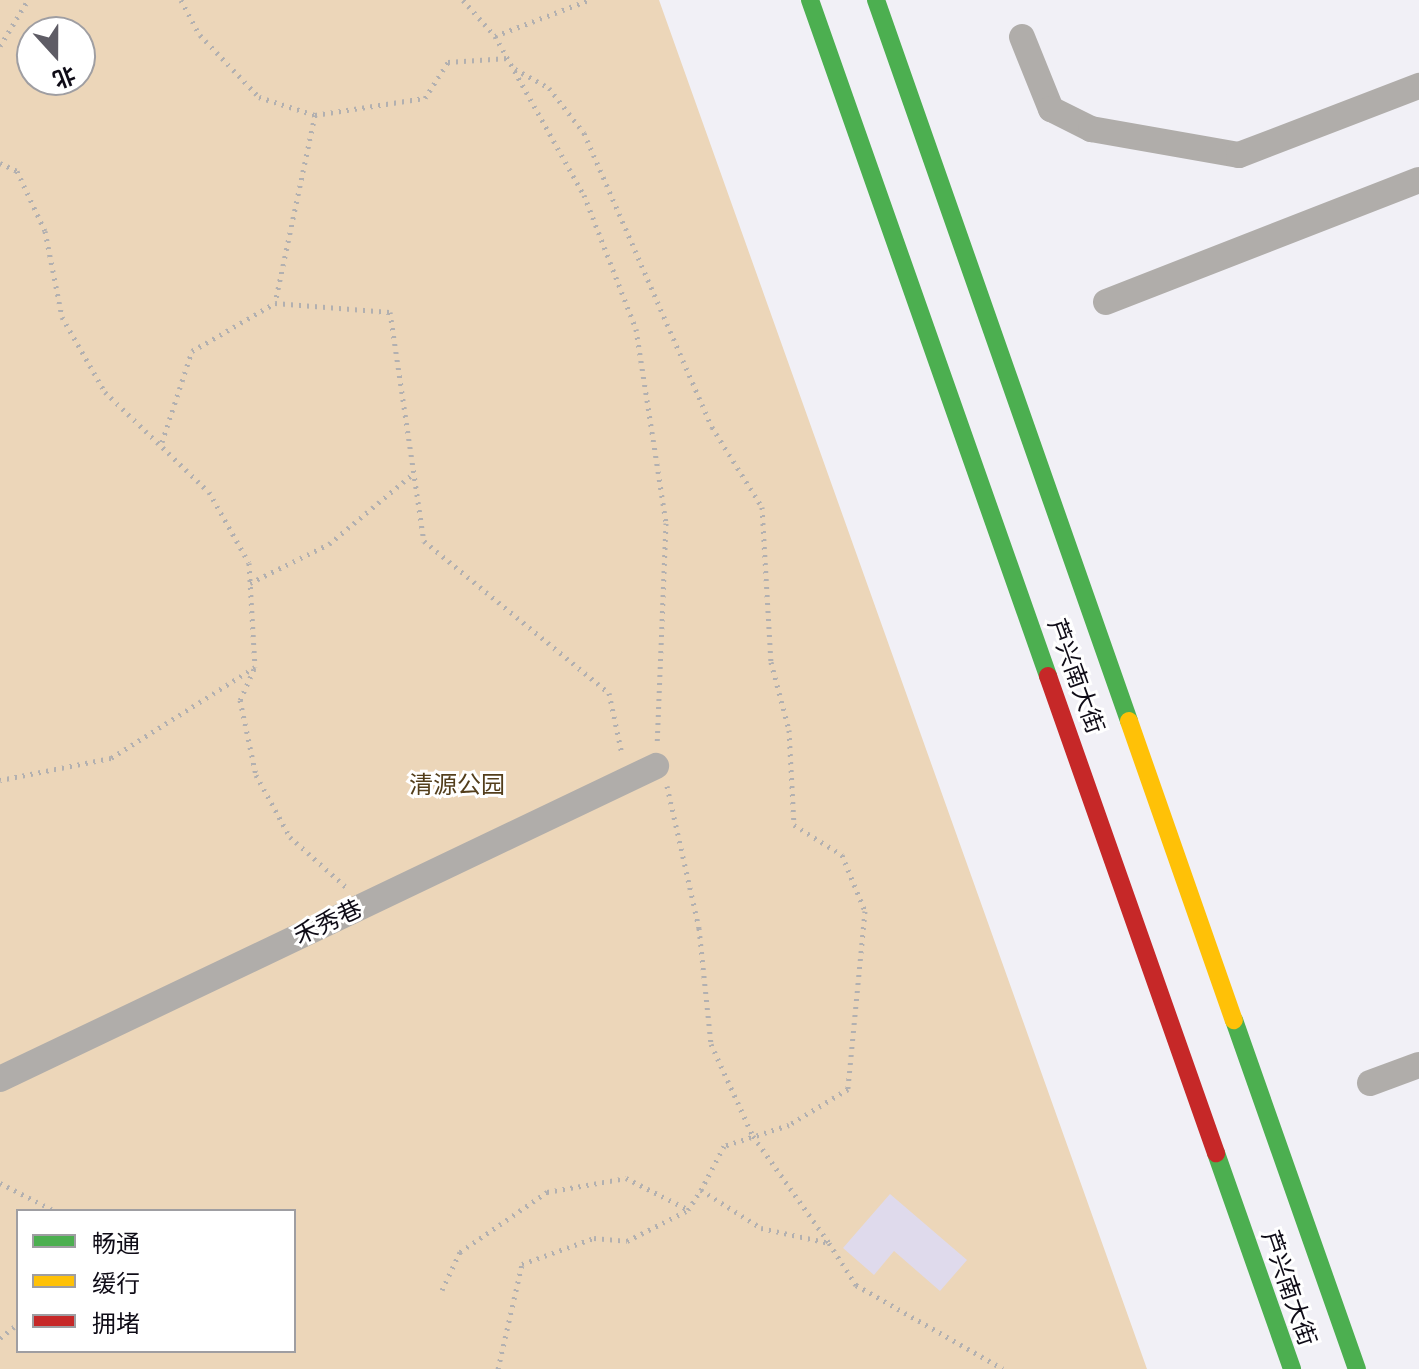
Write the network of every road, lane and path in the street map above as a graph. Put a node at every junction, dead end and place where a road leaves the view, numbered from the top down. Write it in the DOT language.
graph roads {
  1 [pos="28,0"];
  2 [pos="181,0"];
  3 [pos="463,0"];
  4 [pos="589,0"];
  5 [pos="810,0"];
  6 [pos="876,0"];
  7 [pos="495,36"];
  8 [pos="1022,37"];
  9 [pos="0,46"];
  10 [pos="508,58"];
  11 [pos="514,68"];
  12 [pos="1419,86"];
  13 [pos="315,115"];
  14 [pos="0,163"];
  15 [pos="1419,180"];
  16 [pos="1106,302"];
  17 [pos="275,303"];
  18 [pos="162,442"];
  19 [pos="414,473"];
  20 [pos="250,583"];
  21 [pos="255,667"];
  22 [pos="623,759"];
  23 [pos="656,766"];
  24 [pos="0,780"];
  25 [pos="365,904"];
  26 [pos="1419,1065"];
  27 [pos="0,1079"];
  28 [pos="1370,1083"];
  29 [pos="753,1136"];
  30 [pos="0,1183"];
  31 [pos="701,1190"];
  32 [pos="51,1209"];
  33 [pos="688,1210"];
  34 [pos="829,1243"];
  35 [pos="442,1290"];
  36 [pos="16,1326"];
  37 [pos="0,1338"];
  38 [pos="498,1369"];
  39 [pos="1003,1369"];
  40 [pos="1292,1369"];
  41 [pos="1357,1369"];
  1 -- 9 [label="path"];
  2 -- 13 [label="path"];
  3 -- 7 [label="path"];
  4 -- 7 [label="path"];
  5 -- 40 [label="main road, 芦兴南大街"];
  6 -- 41 [label="main road, 芦兴南大街"];
  7 -- 10 [label="path"];
  8 -- 12 [label="street"];
  10 -- 11 [label="path"];
  10 -- 13 [label="path"];
  11 -- 23 [label="path"];
  11 -- 29 [label="path"];
  13 -- 17 [label="path"];
  14 -- 18 [label="path"];
  15 -- 16 [label="street"];
  17 -- 18 [label="path"];
  17 -- 19 [label="path"];
  18 -- 20 [label="path"];
  19 -- 20 [label="path"];
  19 -- 22 [label="path"];
  20 -- 21 [label="path"];
  21 -- 24 [label="path"];
  21 -- 25 [label="path"];
  23 -- 25 [label="street, 禾秀巷"];
  23 -- 29 [label="path"];
  25 -- 27 [label="street, 禾秀巷"];
  26 -- 28 [label="street"];
  29 -- 31 [label="path"];
  29 -- 34 [label="path"];
  30 -- 32 [label="path"];
  31 -- 33 [label="path"];
  31 -- 34 [label="path"];
  33 -- 35 [label="path"];
  33 -- 38 [label="path"];
  34 -- 39 [label="path"];
  36 -- 37 [label="path"];
}
